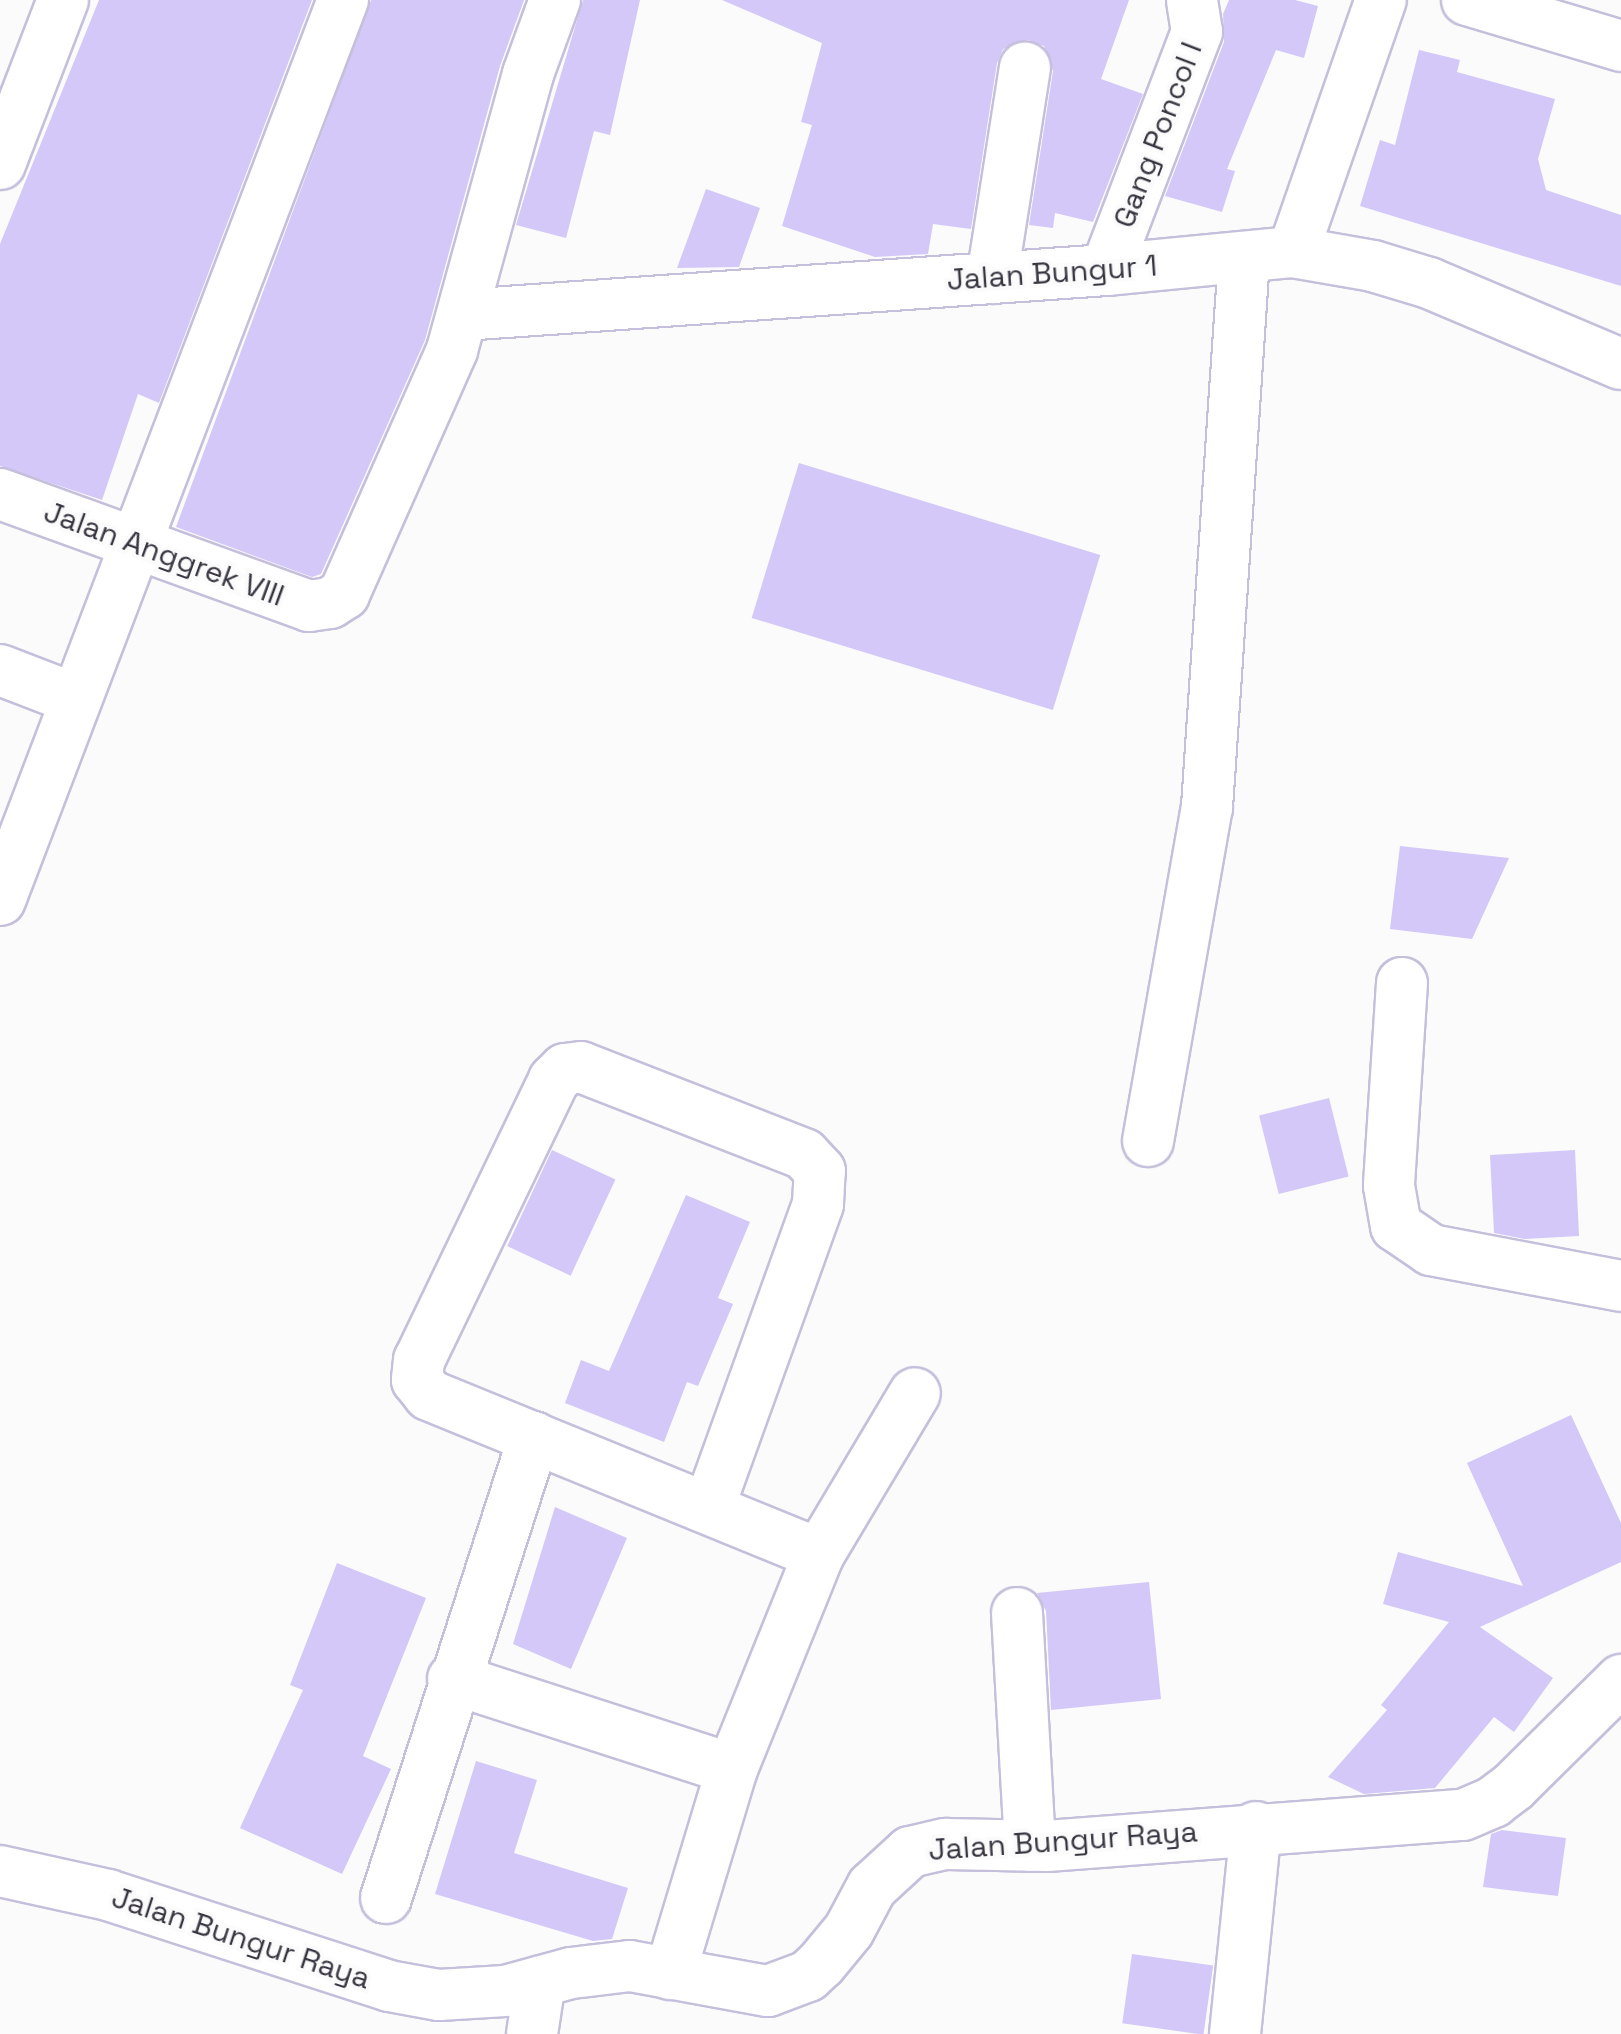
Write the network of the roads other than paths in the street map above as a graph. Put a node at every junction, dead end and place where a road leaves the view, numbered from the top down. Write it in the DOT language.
graph roads {
  1 [pos="63,0"];
  2 [pos="343,0"];
  3 [pos="555,0"];
  4 [pos="1192,0"];
  5 [pos="1381,0"];
  6 [pos="1467,0"];
  7 [pos="1621,46"];
  8 [pos="1024,68"];
  9 [pos="0,164"];
  10 [pos="1294,252"];
  11 [pos="1244,258"];
  12 [pos="1106,270"];
  13 [pos="992,278"];
  14 [pos="462,314"];
  15 [pos="1621,364"];
  16 [pos="0,494"];
  17 [pos="134,544"];
  18 [pos="0,670"];
  19 [pos="76,699"];
  20 [pos="0,900"];
  21 [pos="1402,983"];
  22 [pos="1148,1141"];
  23 [pos="1621,1286"];
  24 [pos="914,1393"];
  25 [pos="534,1438"];
  26 [pos="708,1507"];
  27 [pos="820,1554"];
  28 [pos="1018,1613"];
  29 [pos="452,1679"];
  30 [pos="1621,1680"];
  31 [pos="732,1769"];
  32 [pos="1256,1827"];
  33 [pos="1030,1846"];
  34 [pos="0,1871"];
  35 [pos="386,1898"];
  36 [pos="670,1974"];
  37 [pos="540,1982"];
  38 [pos="532,2034"];
  39 [pos="1235,2034"];
  1 -- 9 [label="street"];
  2 -- 17 [label="street"];
  3 -- 14 [label="street"];
  4 -- 12 [label="street, Gang Poncol I"];
  5 -- 10 [label="street"];
  6 -- 7 [label="street"];
  8 -- 13 [label="street"];
  10 -- 11 [label="street, Jalan Bungur 1"];
  10 -- 15 [label="street, Jalan Bungur 1"];
  11 -- 12 [label="street, Jalan Bungur 1"];
  11 -- 22 [label="street"];
  12 -- 13 [label="street, Jalan Bungur 1"];
  13 -- 14 [label="street, Jalan Bungur 1"];
  14 -- 17 [label="street, Jalan Anggrek VIII"];
  16 -- 17 [label="street, Jalan Anggrek VIII"];
  17 -- 19 [label="street"];
  18 -- 19 [label="street"];
  19 -- 20 [label="street"];
  21 -- 23 [label="street"];
  24 -- 27 [label="street"];
  25 -- 26 [label="street"];
  25 -- 26 [label="street"];
  25 -- 29 [label="street"];
  26 -- 27 [label="street"];
  27 -- 31 [label="street"];
  28 -- 33 [label="street"];
  29 -- 31 [label="street"];
  29 -- 35 [label="street"];
  30 -- 32 [label="street, Jalan Bungur Raya"];
  31 -- 36 [label="street"];
  32 -- 33 [label="street, Jalan Bungur Raya"];
  32 -- 39 [label="street"];
  33 -- 36 [label="street, Jalan Bungur Raya"];
  34 -- 37 [label="street, Jalan Bungur Raya"];
  36 -- 37 [label="street, Jalan Bungur Raya"];
  37 -- 38 [label="street"];
}
